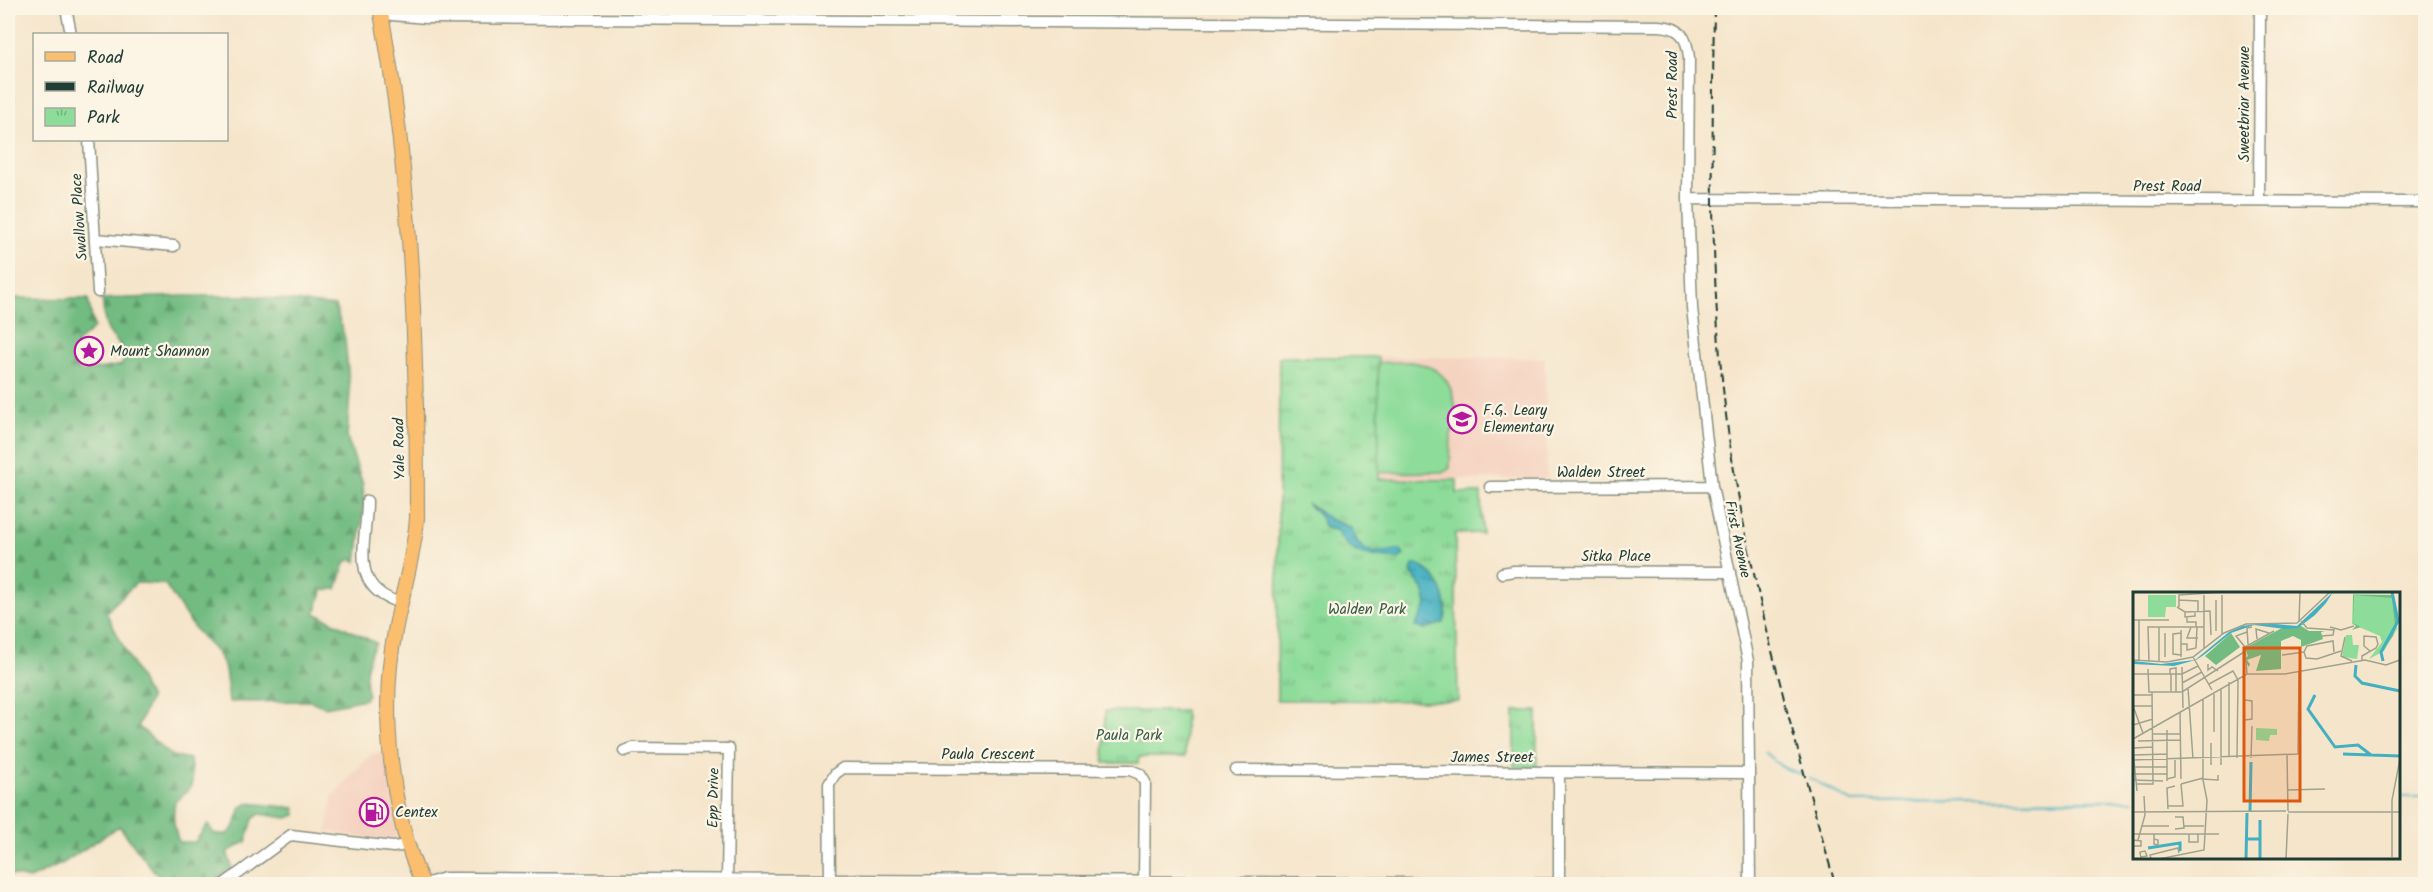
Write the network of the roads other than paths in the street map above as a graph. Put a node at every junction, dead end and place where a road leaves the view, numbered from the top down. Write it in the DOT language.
graph roads {
  1 [pos="66,8"];
  2 [pos="2260,8"];
  3 [pos="380,11"];
  4 [pos="71,33"];
  5 [pos="89,141"];
  6 [pos="1688,199"];
  7 [pos="2259,201"];
  8 [pos="2426,202"];
  9 [pos="96,239"];
  10 [pos="174,246"];
  11 [pos="98,292"];
  12 [pos="1712,486"];
  13 [pos="1490,487"];
  14 [pos="367,501"];
  15 [pos="1730,572"];
  16 [pos="1502,573"];
  17 [pos="401,603"];
  18 [pos="624,751"];
  19 [pos="1236,770"];
  20 [pos="1559,772"];
  21 [pos="1748,773"];
  22 [pos="407,845"];
  23 [pos="727,880"];
  24 [pos="830,880"];
  25 [pos="1144,883"];
  26 [pos="1193,884"];
  27 [pos="1559,884"];
  28 [pos="224,885"];
  29 [pos="424,885"];
  30 [pos="1602,885"];
  31 [pos="1750,885"];
  1 -- 4 [label="street"];
  2 -- 7 [label="street, Sweetbriar Avenue"];
  3 -- 6 [label="street, Prest Road"];
  3 -- 17 [label="main road, Yale Road"];
  5 -- 9 [label="street, Swallow Place"];
  6 -- 7 [label="street, Prest Road"];
  6 -- 12 [label="street, First Avenue"];
  7 -- 8 [label="street, Prest Road"];
  9 -- 10 [label="street"];
  9 -- 11 [label="street, Swallow Place"];
  12 -- 13 [label="street, Walden Street"];
  12 -- 15 [label="street, First Avenue"];
  14 -- 17 [label="street"];
  15 -- 16 [label="street, Sitka Place"];
  15 -- 21 [label="street, First Avenue"];
  17 -- 22 [label="main road, Yale Road"];
  18 -- 23 [label="street, Epp Drive"];
  19 -- 20 [label="street, James Street"];
  20 -- 21 [label="street, James Street"];
  20 -- 27 [label="street"];
  21 -- 31 [label="street, First Avenue"];
  22 -- 28 [label="street"];
  22 -- 29 [label="main road, Yale Road"];
  23 -- 24 [label="street"];
  23 -- 29 [label="street"];
  24 -- 25 [label="street"];
  24 -- 25 [label="street, Paula Crescent"];
  25 -- 26 [label="street"];
  26 -- 27 [label="street"];
  27 -- 30 [label="street"];
}
